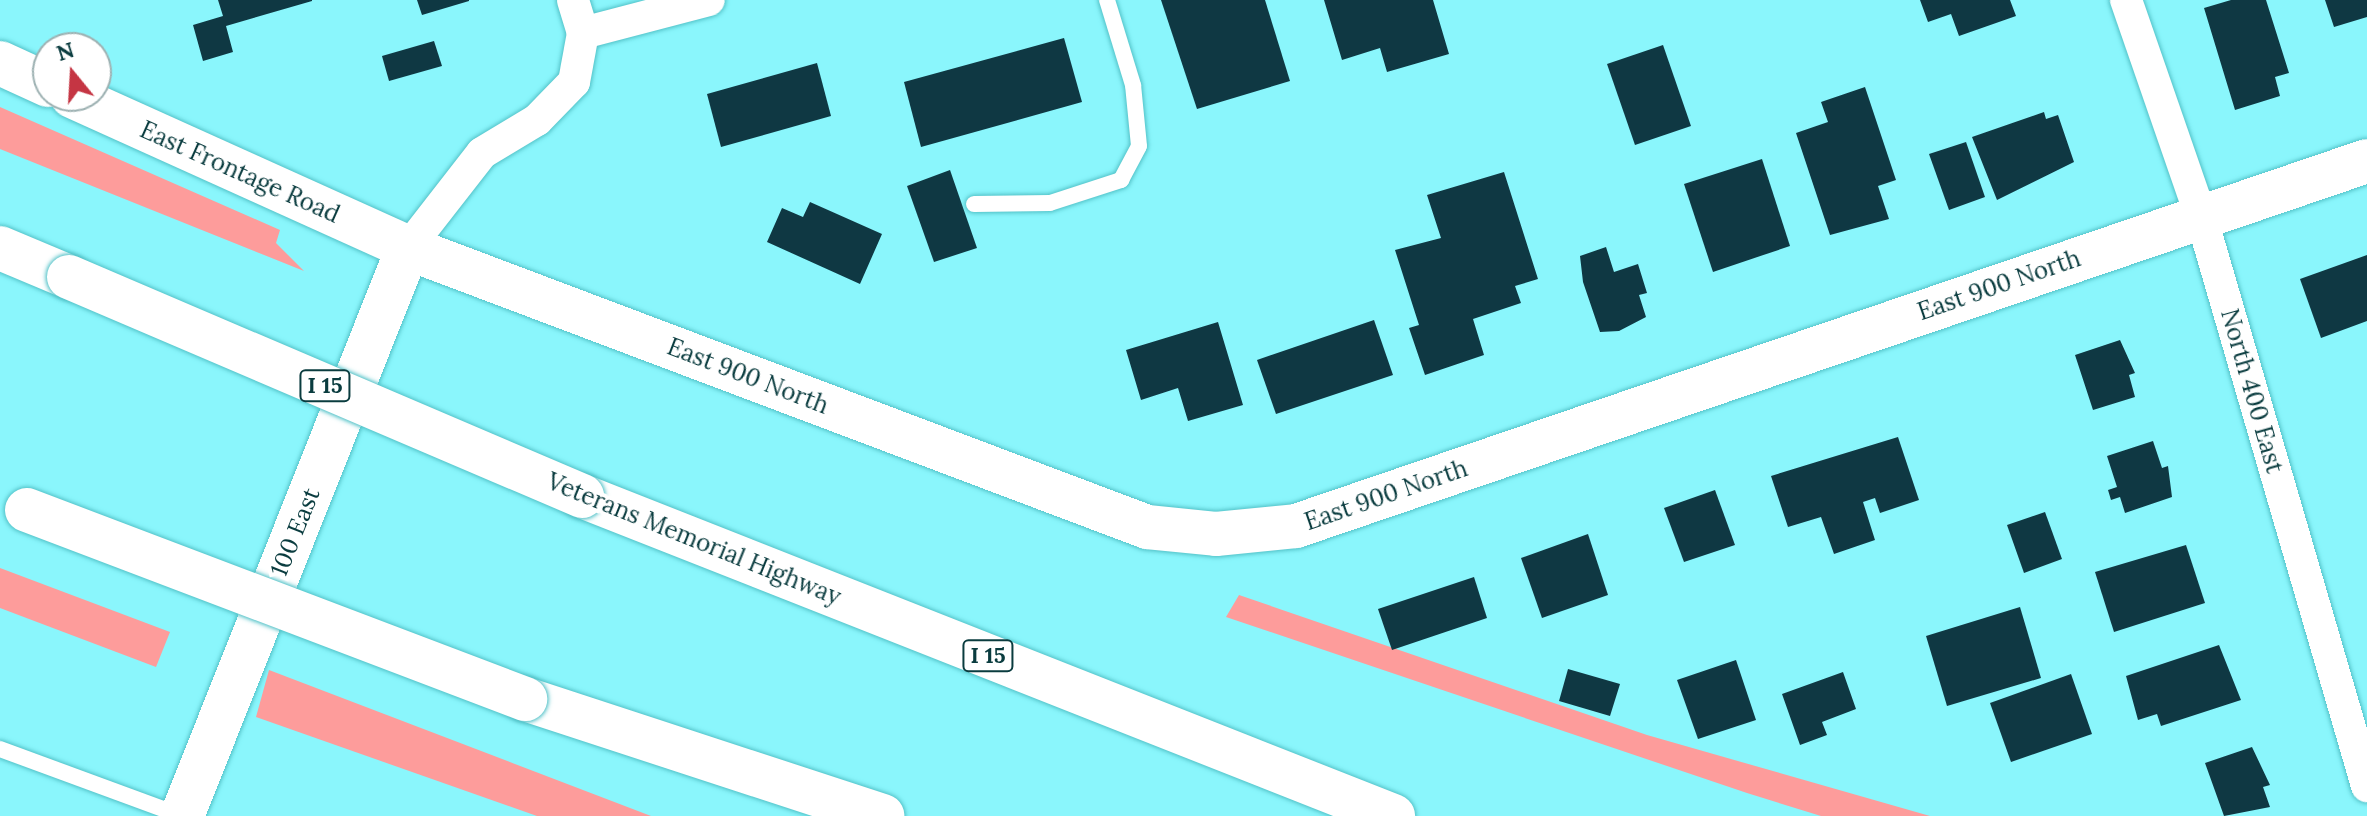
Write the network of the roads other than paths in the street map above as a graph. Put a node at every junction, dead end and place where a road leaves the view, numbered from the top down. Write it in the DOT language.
graph roads {
  1 [pos="573,0"];
  2 [pos="709,0"];
  3 [pos="1107,0"];
  4 [pos="2126,0"];
  5 [pos="583,33"];
  6 [pos="0,63"];
  7 [pos="32,78"];
  8 [pos="107,112"];
  9 [pos="2367,161"];
  10 [pos="974,204"];
  11 [pos="2201,216"];
  12 [pos="0,248"];
  13 [pos="408,248"];
  14 [pos="14,504"];
  15 [pos="0,749"];
  16 [pos="2367,786"];
  17 [pos="182,816"];
  18 [pos="882,816"];
  19 [pos="1393,816"];
  1 -- 5 [label="street"];
  2 -- 5 [label="street"];
  3 -- 10 [label="lane"];
  4 -- 11 [label="street, North 400 East"];
  5 -- 13 [label="street"];
  6 -- 7 [label="main road"];
  8 -- 13 [label="main road, East Frontage Road"];
  9 -- 11 [label="main road, East 900 North"];
  11 -- 13 [label="main road, East 900 North"];
  11 -- 16 [label="street, North 400 East"];
  12 -- 19 [label="main road, Veterans Memorial Highway / I 15, bridge"];
  13 -- 17 [label="main road, 100 East"];
  14 -- 18 [label="main road, bridge"];
  15 -- 17 [label="lane"];
}
